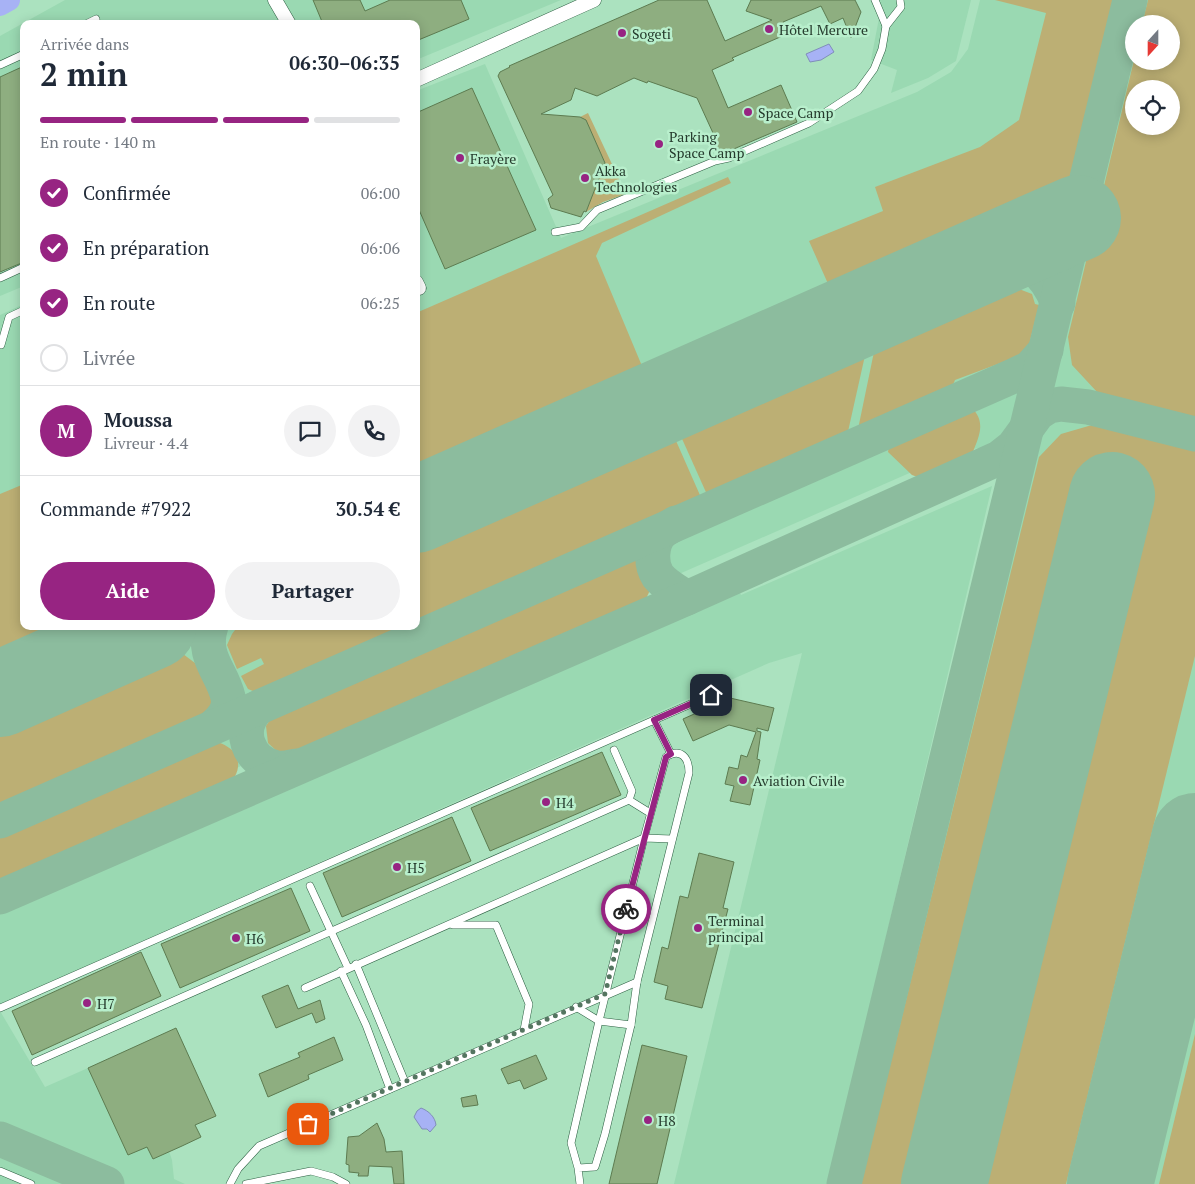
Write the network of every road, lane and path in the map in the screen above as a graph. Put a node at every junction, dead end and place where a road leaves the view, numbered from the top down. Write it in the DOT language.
graph roads {
  1 [pos="275,0"];
  2 [pos="594,0"];
  3 [pos="875,0"];
  4 [pos="900,0"];
  5 [pos="287,20"];
  6 [pos="886,26"];
  7 [pos="20,56"];
  8 [pos="0,65"];
  9 [pos="420,78"];
  10 [pos="555,232"];
  11 [pos="20,268"];
  12 [pos="0,278"];
  13 [pos="20,312"];
  14 [pos="1,345"];
  15 [pos="711,695"];
  16 [pos="654,720"];
  17 [pos="614,750"];
  18 [pos="671,754"];
  19 [pos="629,800"];
  20 [pos="650,813"];
  21 [pos="644,838"];
  22 [pos="672,839"];
  23 [pos="310,886"];
  24 [pos="448,925"];
  25 [pos="332,932"];
  26 [pos="356,964"];
  27 [pos="344,970"];
  28 [pos="636,982"];
  29 [pos="305,988"];
  30 [pos="605,994"];
  31 [pos="576,1007"];
  32 [pos="0,1008"];
  33 [pos="599,1021"];
  34 [pos="631,1025"];
  35 [pos="524,1030"];
  36 [pos="35,1062"];
  37 [pos="405,1082"];
  38 [pos="390,1089"];
  39 [pos="578,1168"];
  40 [pos="0,1171"];
  41 [pos="31,1184"];
  42 [pos="230,1184"];
  43 [pos="246,1184"];
  44 [pos="346,1184"];
  45 [pos="580,1184"];
  1 -- 5 [label="street"];
  2 -- 9 [label="street"];
  3 -- 6 [label="lane"];
  4 -- 6 [label="lane"];
  6 -- 10 [label="lane"];
  7 -- 8 [label="lane"];
  11 -- 12 [label="lane"];
  13 -- 14 [label="lane"];
  15 -- 16 [label="lane"];
  16 -- 18 [label="lane"];
  16 -- 32 [label="lane"];
  17 -- 19 [label="lane"];
  18 -- 20 [label="lane"];
  18 -- 22 [label="lane"];
  19 -- 20 [label="lane"];
  19 -- 25 [label="lane"];
  20 -- 21 [label="lane"];
  21 -- 22 [label="lane"];
  21 -- 24 [label="lane"];
  21 -- 30 [label="lane"];
  22 -- 28 [label="lane"];
  23 -- 25 [label="lane"];
  24 -- 26 [label="lane"];
  24 -- 35 [label="lane"];
  25 -- 27 [label="lane"];
  25 -- 36 [label="lane"];
  26 -- 27 [label="lane"];
  26 -- 37 [label="lane"];
  27 -- 29 [label="lane"];
  27 -- 38 [label="lane"];
  28 -- 30 [label="lane"];
  28 -- 34 [label="lane"];
  30 -- 31 [label="lane"];
  30 -- 33 [label="lane"];
  31 -- 33 [label="lane"];
  31 -- 35 [label="lane"];
  33 -- 34 [label="lane"];
  33 -- 39 [label="lane"];
  34 -- 39 [label="lane"];
  35 -- 37 [label="lane"];
  37 -- 38 [label="lane"];
  38 -- 42 [label="lane"];
  39 -- 45 [label="lane"];
  40 -- 41 [label="lane"];
  43 -- 44 [label="lane"];
}
